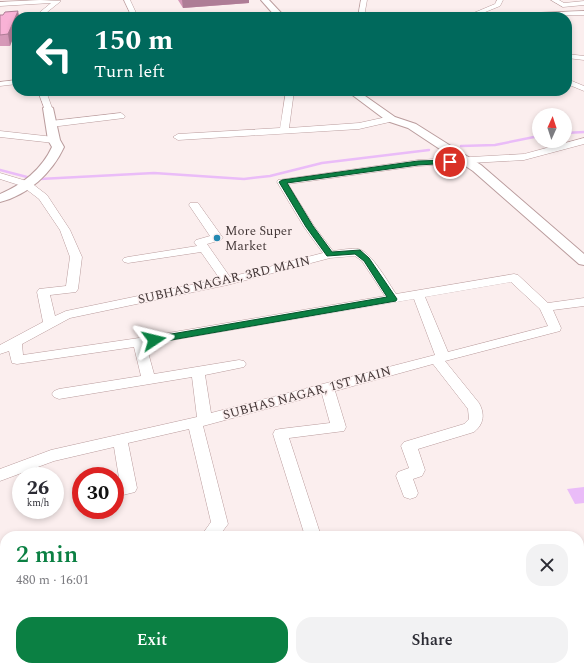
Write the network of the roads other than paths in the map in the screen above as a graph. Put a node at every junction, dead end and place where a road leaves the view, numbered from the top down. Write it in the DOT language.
graph roads {
  1 [pos="59,0"];
  2 [pos="127,0"];
  3 [pos="265,0"];
  4 [pos="272,0"];
  5 [pos="364,0"];
  6 [pos="500,0"];
  7 [pos="554,0"];
  8 [pos="584,3"];
  9 [pos="0,4"];
  10 [pos="572,4"];
  11 [pos="43,12"];
  12 [pos="133,12"];
  13 [pos="276,12"];
  14 [pos="283,12"];
  15 [pos="362,12"];
  16 [pos="481,12"];
  17 [pos="584,12"];
  18 [pos="572,13"];
  19 [pos="572,57"];
  20 [pos="584,58"];
  21 [pos="12,83"];
  22 [pos="572,83"];
  23 [pos="0,84"];
  24 [pos="584,89"];
  25 [pos="44,96"];
  26 [pos="288,96"];
  27 [pos="364,96"];
  28 [pos="366,96"];
  29 [pos="48,108"];
  30 [pos="121,116"];
  31 [pos="391,119"];
  32 [pos="51,124"];
  33 [pos="412,126"];
  34 [pos="284,131"];
  35 [pos="0,134"];
  36 [pos="178,137"];
  37 [pos="54,140"];
  38 [pos="584,141"];
  39 [pos="465,161"];
  40 [pos="0,176"];
  41 [pos="26,184"];
  42 [pos="0,198"];
  43 [pos="194,205"];
  44 [pos="204,248"];
  45 [pos="330,255"];
  46 [pos="128,260"];
  47 [pos="584,261"];
  48 [pos="584,272"];
  49 [pos="227,281"];
  50 [pos="418,294"];
  51 [pos="392,299"];
  52 [pos="584,302"];
  53 [pos="545,307"];
  54 [pos="50,324"];
  55 [pos="15,342"];
  56 [pos="139,342"];
  57 [pos="0,350"];
  58 [pos="440,358"];
  59 [pos="239,364"];
  60 [pos="198,372"];
  61 [pos="149,379"];
  62 [pos="327,388"];
  63 [pos="59,394"];
  64 [pos="200,421"];
  65 [pos="120,440"];
  66 [pos="0,476"];
  67 [pos="124,489"];
  68 [pos="410,493"];
  69 [pos="214,531"];
  70 [pos="311,531"];
  1 -- 9 [label="street"];
  1 -- 11 [label="street"];
  2 -- 12 [label="street"];
  3 -- 13 [label="main road"];
  4 -- 14 [label="main road"];
  5 -- 15 [label="street"];
  6 -- 16 [label="street"];
  7 -- 10 [label="street"];
  8 -- 10 [label="street"];
  10 -- 17 [label="street"];
  17 -- 18 [label="street"];
  19 -- 20 [label="street"];
  21 -- 23 [label="street"];
  22 -- 24 [label="street"];
  25 -- 29 [label="street"];
  26 -- 34 [label="street"];
  27 -- 31 [label="main road"];
  28 -- 33 [label="main road"];
  29 -- 32 [label="main road"];
  30 -- 32 [label="street"];
  31 -- 33 [label="main road"];
  31 -- 34 [label="street"];
  32 -- 37 [label="main road"];
  33 -- 39 [label="main road"];
  34 -- 36 [label="street"];
  35 -- 37 [label="street"];
  37 -- 41 [label="main road"];
  38 -- 39 [label="street, SUBHAS NAGAR, 3RD MAIN"];
  39 -- 45 [label="street, SUBHAS NAGAR, 3RD MAIN"];
  39 -- 47 [label="main road"];
  39 -- 48 [label="main road"];
  40 -- 41 [label="street"];
  41 -- 42 [label="main road"];
  41 -- 54 [label="street"];
  43 -- 44 [label="street"];
  44 -- 46 [label="street"];
  44 -- 49 [label="street"];
  45 -- 49 [label="street, SUBHAS NAGAR, 3RD MAIN"];
  45 -- 51 [label="street"];
  49 -- 54 [label="street, SUBHAS NAGAR, 3RD MAIN"];
  50 -- 51 [label="street"];
  50 -- 53 [label="street"];
  50 -- 58 [label="street"];
  51 -- 56 [label="street"];
  52 -- 53 [label="street"];
  53 -- 58 [label="street, SUBHAS NAGAR, 1ST MAIN"];
  54 -- 55 [label="street, SUBHAS NAGAR, 3RD MAIN"];
  55 -- 56 [label="street"];
  55 -- 57 [label="street, SUBHAS NAGAR, 3RD MAIN"];
  56 -- 61 [label="street"];
  58 -- 62 [label="street, SUBHAS NAGAR, 1ST MAIN"];
  58 -- 68 [label="street"];
  59 -- 60 [label="street"];
  60 -- 61 [label="street"];
  60 -- 64 [label="street"];
  61 -- 63 [label="street"];
  62 -- 64 [label="street, SUBHAS NAGAR, 1ST MAIN"];
  62 -- 70 [label="street"];
  64 -- 65 [label="street, SUBHAS NAGAR, 1ST MAIN"];
  64 -- 69 [label="street"];
  65 -- 66 [label="street, SUBHAS NAGAR, 1ST MAIN"];
  65 -- 67 [label="street"];
}
